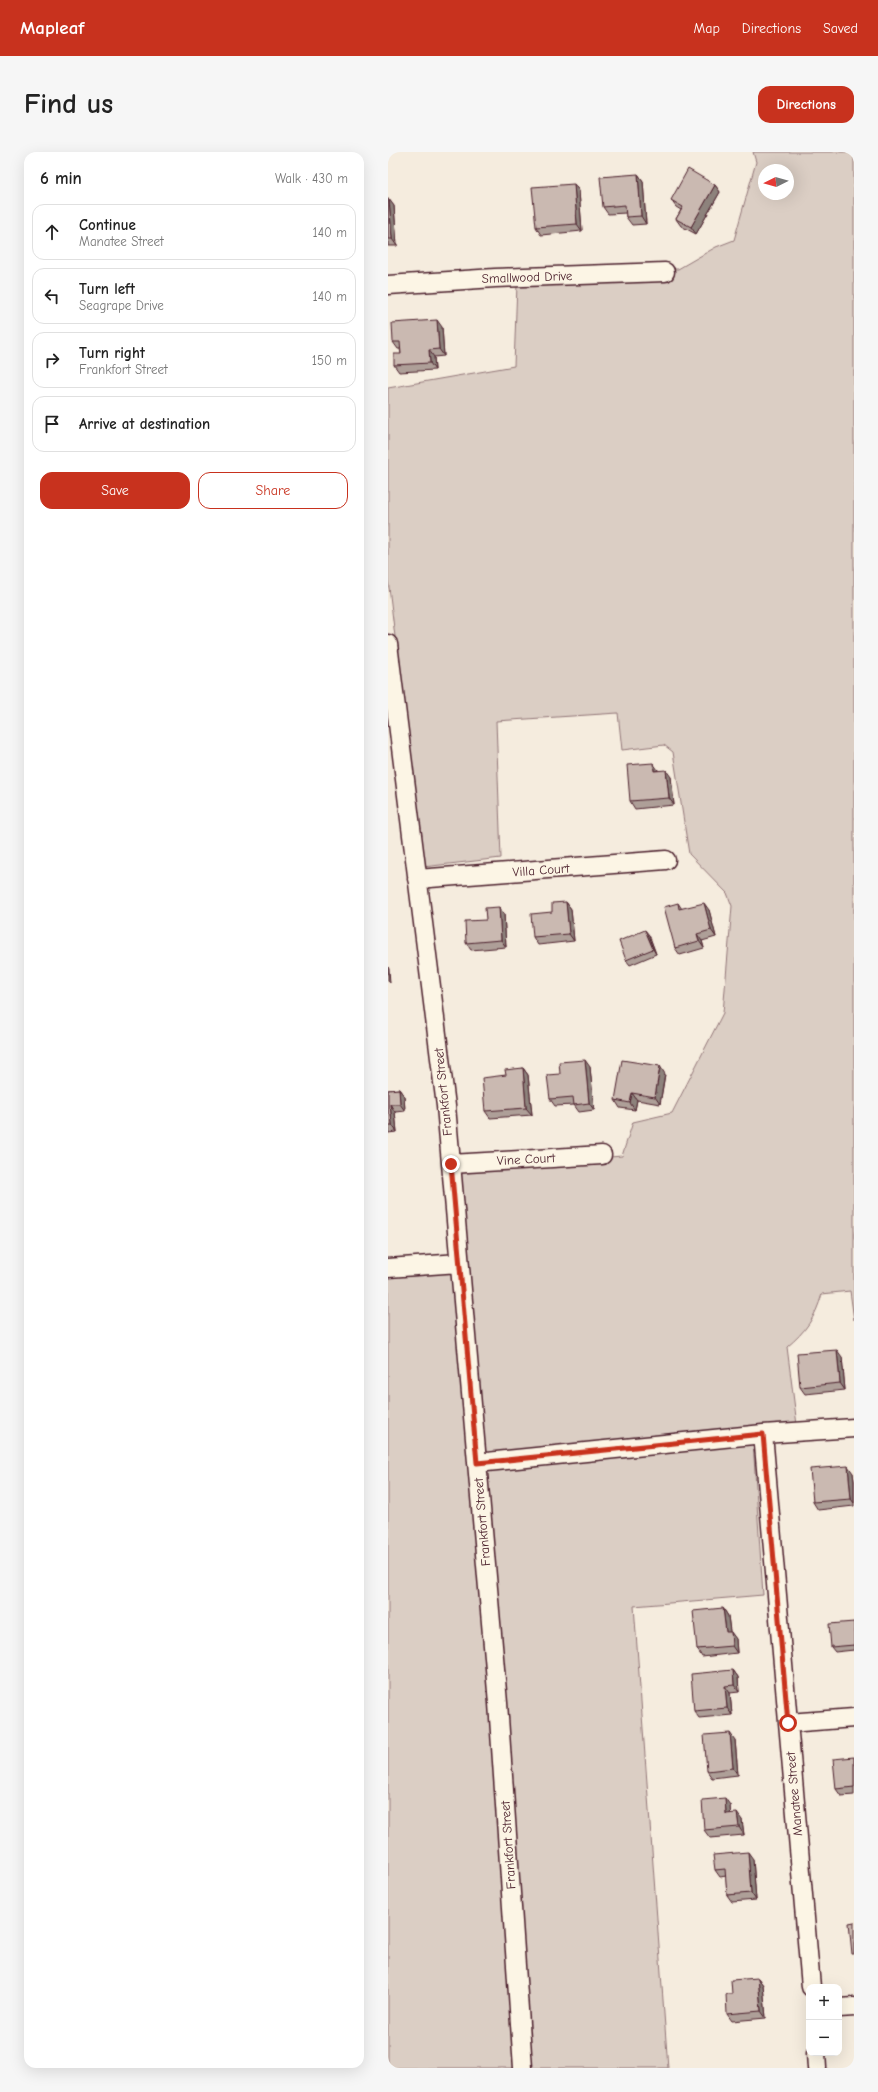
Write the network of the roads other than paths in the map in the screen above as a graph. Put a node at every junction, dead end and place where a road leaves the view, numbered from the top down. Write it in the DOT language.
graph roads {
  1 [pos="665,272"];
  2 [pos="388,285"];
  3 [pos="388,644"];
  4 [pos="666,860"];
  5 [pos="417,879"];
  6 [pos="602,1155"];
  7 [pos="451,1164"];
  8 [pos="459,1263"];
  9 [pos="388,1268"];
  10 [pos="854,1428"];
  11 [pos="763,1434"];
  12 [pos="477,1463"];
  13 [pos="854,1718"];
  14 [pos="788,1723"];
  15 [pos="811,1984"];
  16 [pos="854,2007"];
  17 [pos="842,2008"];
  18 [pos="816,2056"];
  19 [pos="523,2068"];
  20 [pos="818,2068"];
  1 -- 2 [label="street, Smallwood Drive"];
  3 -- 5 [label="street, Frankfort Street"];
  4 -- 5 [label="street, Villa Court"];
  5 -- 7 [label="street, Frankfort Street"];
  6 -- 7 [label="street, Vine Court"];
  7 -- 8 [label="street, Frankfort Street"];
  8 -- 9 [label="street"];
  8 -- 12 [label="street, Frankfort Street"];
  10 -- 11 [label="street"];
  11 -- 12 [label="street"];
  11 -- 14 [label="street, Manatee Street"];
  12 -- 19 [label="street, Frankfort Street"];
  13 -- 14 [label="street"];
  14 -- 15 [label="street, Manatee Street"];
  16 -- 17 [label="street"];
  18 -- 20 [label="street"];
}
